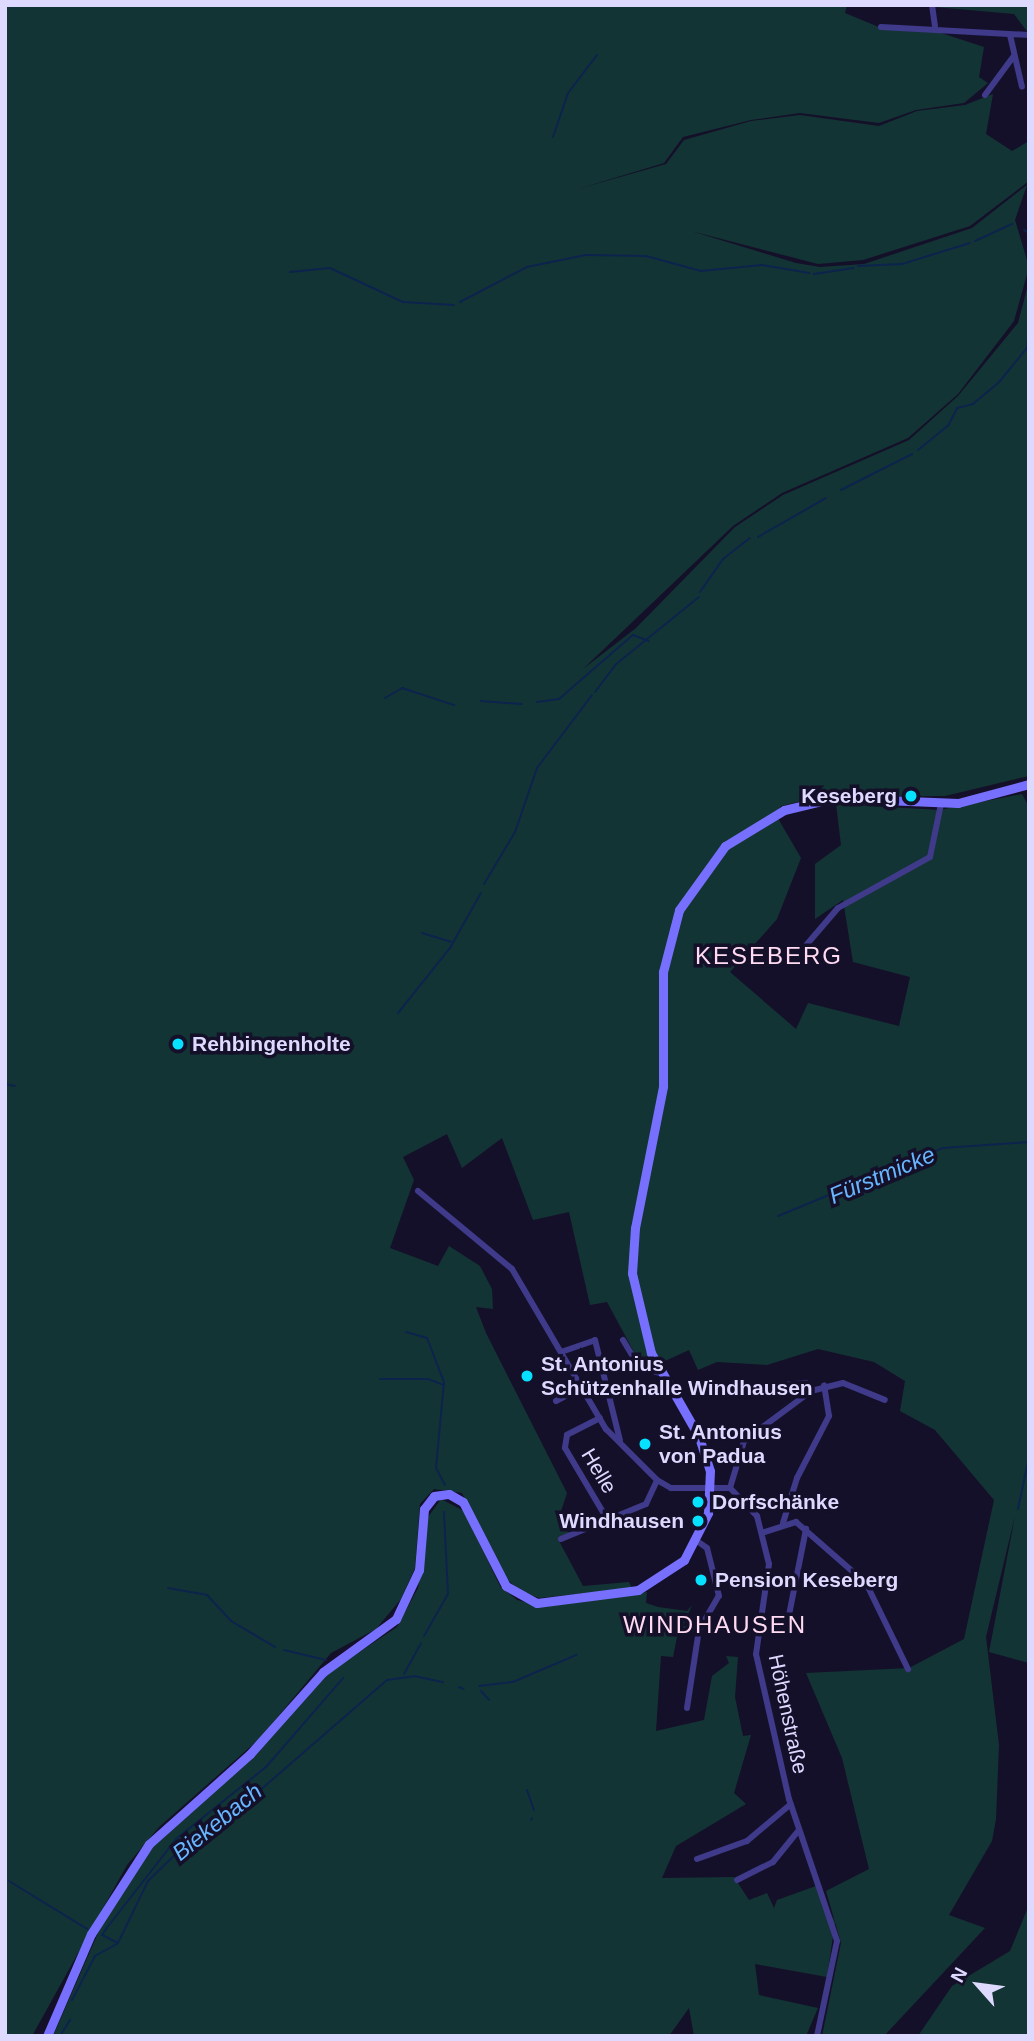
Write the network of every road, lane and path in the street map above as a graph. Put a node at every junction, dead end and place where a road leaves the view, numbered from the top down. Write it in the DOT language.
graph roads {
  1 [pos="932,5"];
  2 [pos="935,26"];
  3 [pos="881,27"];
  4 [pos="1010,35"];
  5 [pos="1029,36"];
  6 [pos="1013,57"];
  7 [pos="1021,87"];
  8 [pos="985,95"];
  9 [pos="1029,784"];
  10 [pos="942,804"];
  11 [pos="802,950"];
  12 [pos="418,1191"];
  13 [pos="623,1340"];
  14 [pos="561,1352"];
  15 [pos="660,1373"];
  16 [pos="824,1385"];
  17 [pos="582,1387"];
  18 [pos="730,1390"];
  19 [pos="811,1391"];
  20 [pos="885,1400"];
  21 [pos="556,1401"];
  22 [pos="600,1418"];
  23 [pos="620,1442"];
  24 [pos="657,1480"];
  25 [pos="711,1484"];
  26 [pos="730,1488"];
  27 [pos="607,1519"];
  28 [pos="783,1523"];
  29 [pos="806,1529"];
  30 [pos="762,1533"];
  31 [pos="561,1539"];
  32 [pos="697,1541"];
  33 [pos="789,1615"];
  34 [pos="908,1669"];
  35 [pos="687,1708"];
  36 [pos="791,1804"];
  37 [pos="799,1830"];
  38 [pos="697,1859"];
  39 [pos="737,1880"];
  40 [pos="47,2036"];
  41 [pos="817,2036"];
  1 -- 2 [label="street"];
  2 -- 3 [label="street"];
  2 -- 4 [label="street"];
  4 -- 5 [label="street"];
  4 -- 6 [label="street"];
  6 -- 7 [label="street"];
  6 -- 8 [label="street"];
  9 -- 10 [label="main road"];
  10 -- 11 [label="street"];
  10 -- 15 [label="main road"];
  12 -- 14 [label="street"];
  13 -- 15 [label="street"];
  14 -- 17 [label="street"];
  14 -- 23 [label="street"];
  15 -- 25 [label="main road"];
  16 -- 19 [label="street"];
  16 -- 20 [label="street"];
  16 -- 28 [label="street"];
  17 -- 21 [label="street"];
  17 -- 22 [label="street"];
  18 -- 19 [label="street"];
  19 -- 26 [label="street"];
  22 -- 23 [label="street"];
  22 -- 27 [label="street, Helle"];
  23 -- 24 [label="street"];
  24 -- 25 [label="street"];
  24 -- 27 [label="street, Helle"];
  25 -- 26 [label="street"];
  25 -- 32 [label="main road"];
  26 -- 30 [label="street, Höhenstraße"];
  27 -- 31 [label="street, Helle"];
  28 -- 29 [label="street"];
  28 -- 30 [label="street"];
  29 -- 33 [label="street"];
  29 -- 34 [label="street"];
  30 -- 36 [label="street, Höhenstraße"];
  32 -- 35 [label="street"];
  32 -- 40 [label="main road"];
  36 -- 37 [label="street, Höhenstraße"];
  36 -- 38 [label="street"];
  37 -- 39 [label="street"];
  37 -- 41 [label="street, Höhenstraße"];
}
